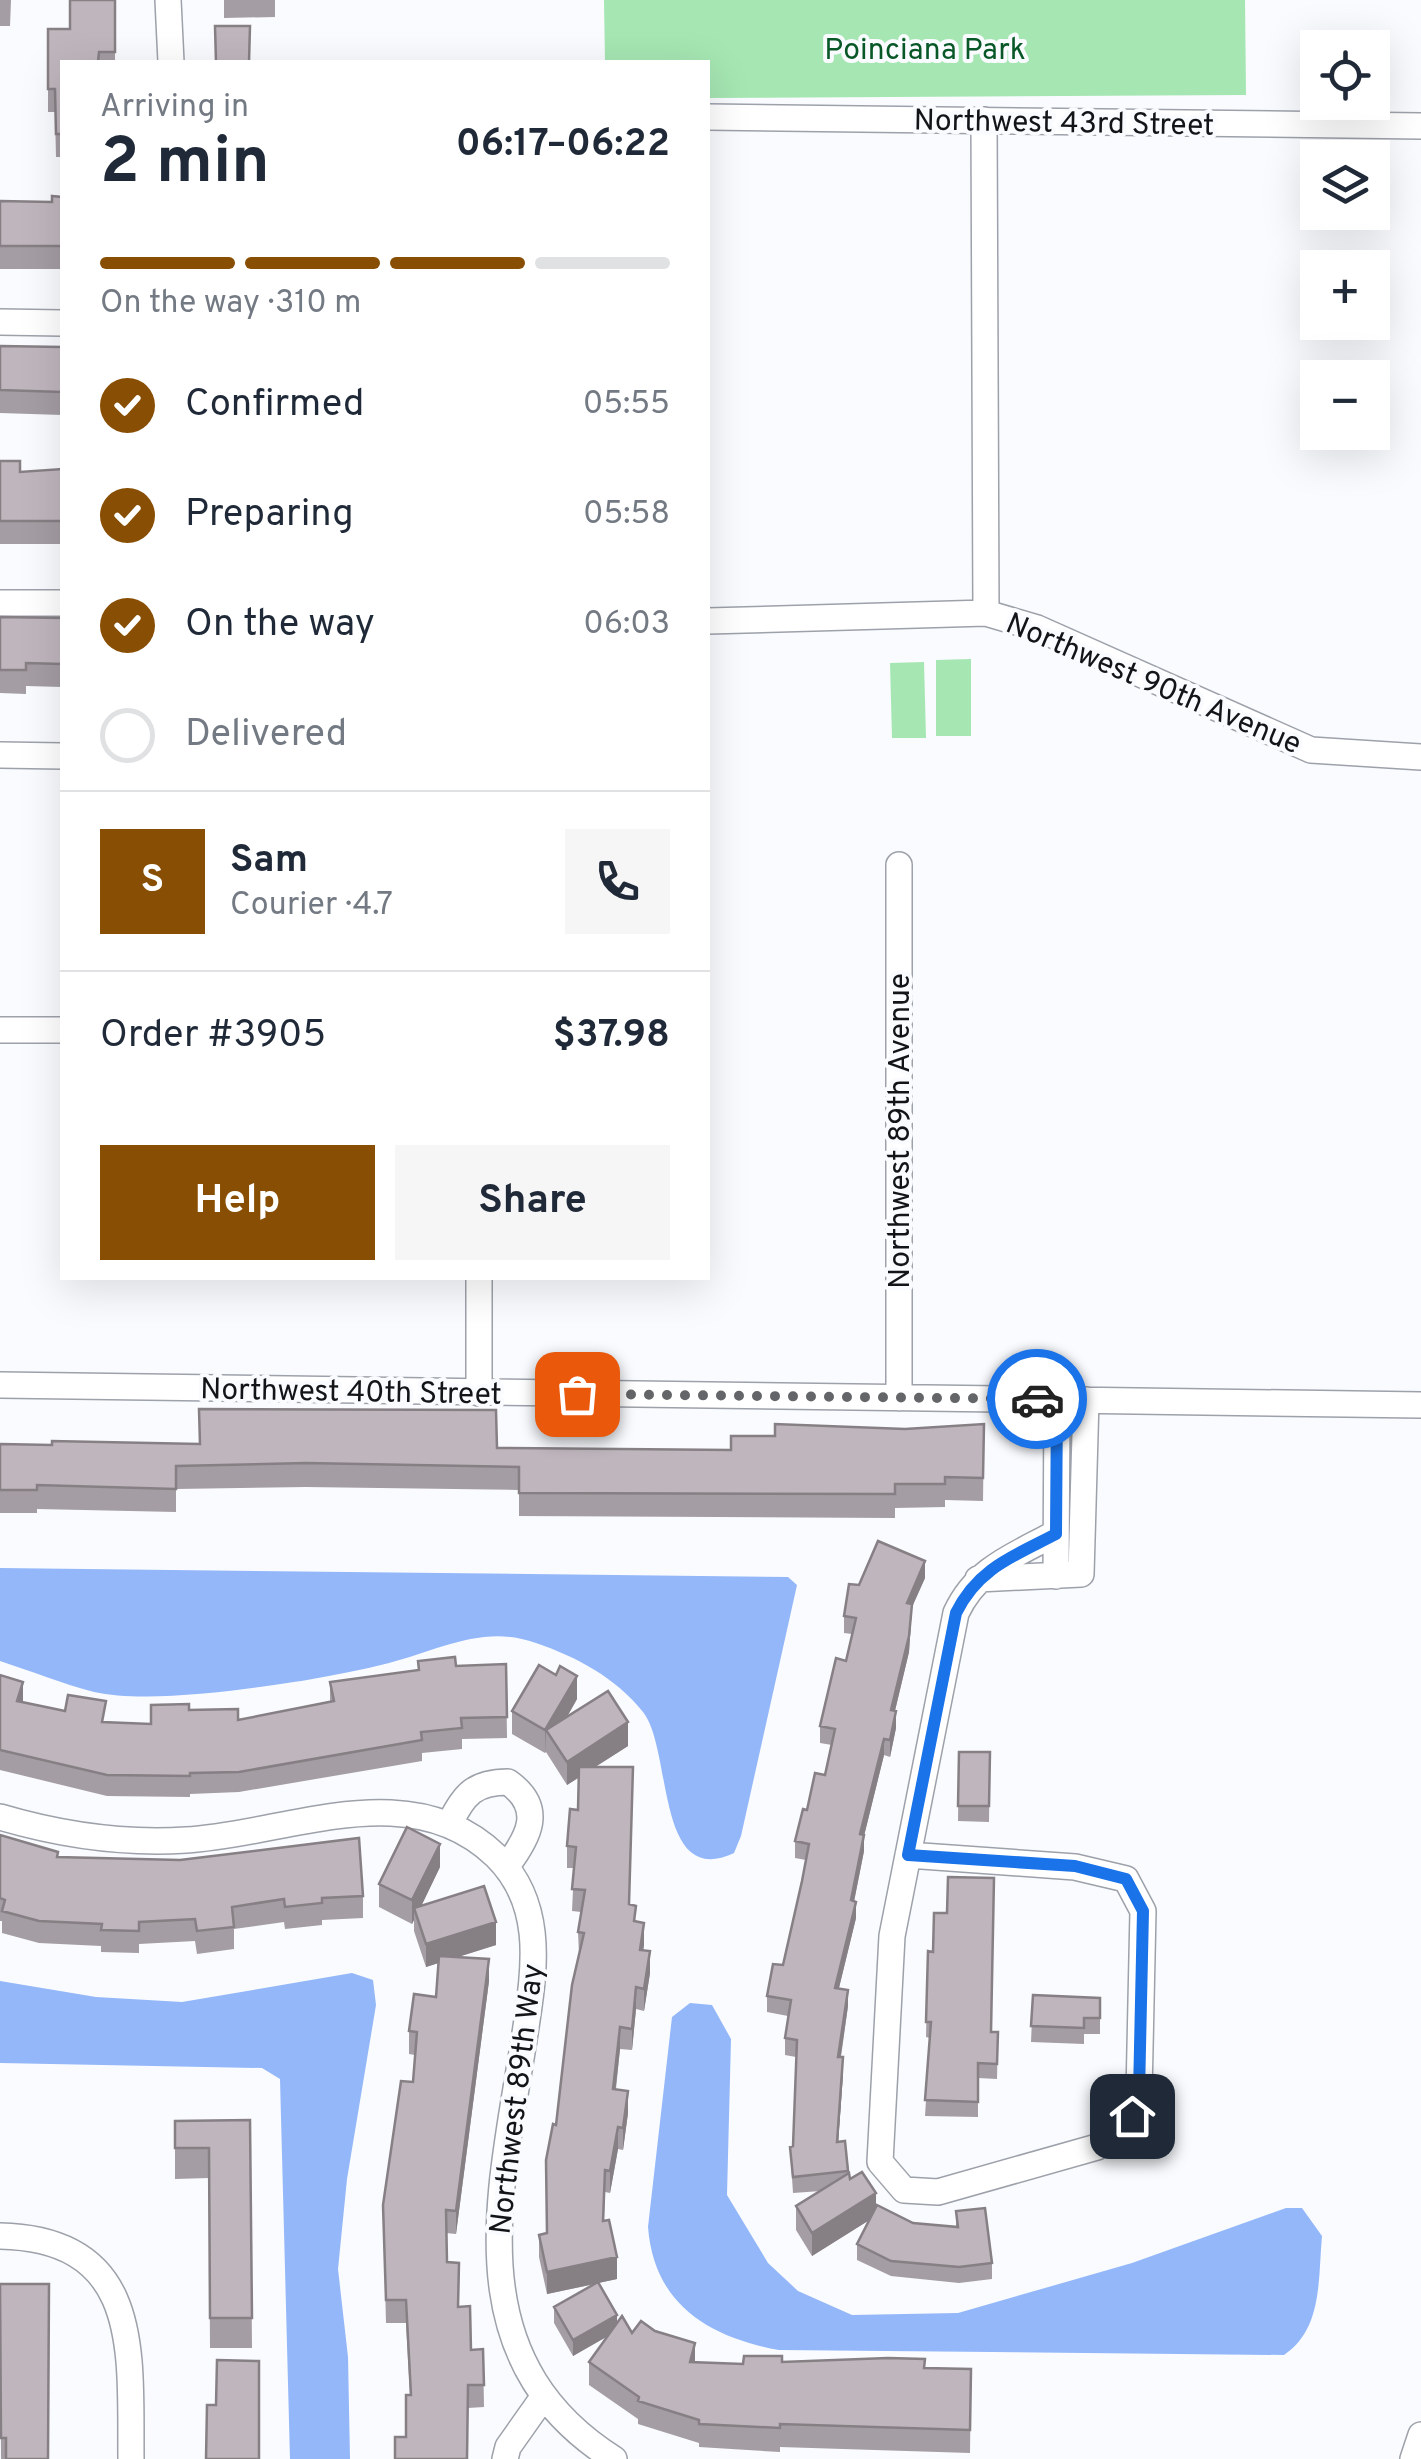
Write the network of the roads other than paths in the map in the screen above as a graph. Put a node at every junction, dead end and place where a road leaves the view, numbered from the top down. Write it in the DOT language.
graph roads {
  1 [pos="168,0"];
  2 [pos="172,60"];
  3 [pos="710,117"];
  4 [pos="984,120"];
  5 [pos="1421,126"];
  6 [pos="0,322"];
  7 [pos="60,323"];
  8 [pos="0,602"];
  9 [pos="60,604"];
  10 [pos="986,613"];
  11 [pos="710,621"];
  12 [pos="0,755"];
  13 [pos="60,756"];
  14 [pos="1421,757"];
  15 [pos="899,865"];
  16 [pos="0,1030"];
  17 [pos="60,1030"];
  18 [pos="479,1280"];
  19 [pos="0,1386"];
  20 [pos="480,1393"];
  21 [pos="899,1398"];
  22 [pos="1057,1399"];
  23 [pos="1086,1400"];
  24 [pos="1421,1406"];
  25 [pos="1056,1534"];
  26 [pos="1056,1576"];
  27 [pos="978,1578"];
  28 [pos="0,1817"];
  29 [pos="450,1823"];
  30 [pos="908,1855"];
  31 [pos="506,1867"];
  32 [pos="0,2236"];
  33 [pos="544,2396"];
  34 [pos="1421,2435"];
  35 [pos="603,2456"];
  36 [pos="130,2459"];
  37 [pos="505,2459"];
  38 [pos="1413,2459"];
  1 -- 2 [label="street"];
  3 -- 4 [label="street, Northwest 43rd Street"];
  4 -- 5 [label="street, Northwest 43rd Street"];
  4 -- 10 [label="street"];
  6 -- 7 [label="street"];
  8 -- 9 [label="street"];
  10 -- 11 [label="street, Northwest 90th Avenue"];
  10 -- 14 [label="street, Northwest 90th Avenue"];
  12 -- 13 [label="street"];
  15 -- 21 [label="street, Northwest 89th Avenue"];
  16 -- 17 [label="street"];
  18 -- 20 [label="street"];
  19 -- 20 [label="street, Northwest 40th Street"];
  20 -- 21 [label="street, Northwest 40th Street"];
  21 -- 22 [label="street, Northwest 40th Street"];
  22 -- 23 [label="street, Northwest 40th Street"];
  22 -- 25 [label="street"];
  23 -- 24 [label="street, Northwest 40th Street"];
  23 -- 26 [label="street"];
  25 -- 26 [label="street"];
  25 -- 27 [label="street"];
  26 -- 27 [label="street"];
  27 -- 30 [label="street"];
  28 -- 29 [label="street, Northwest 89th Way"];
  29 -- 31 [label="street, Northwest 89th Way"];
  29 -- 31 [label="street"];
  30 -- 30 [label="street"];
  31 -- 33 [label="street, Northwest 89th Way"];
  32 -- 36 [label="street"];
  33 -- 35 [label="street, Northwest 89th Way"];
  33 -- 37 [label="street"];
  34 -- 38 [label="street"];
}
